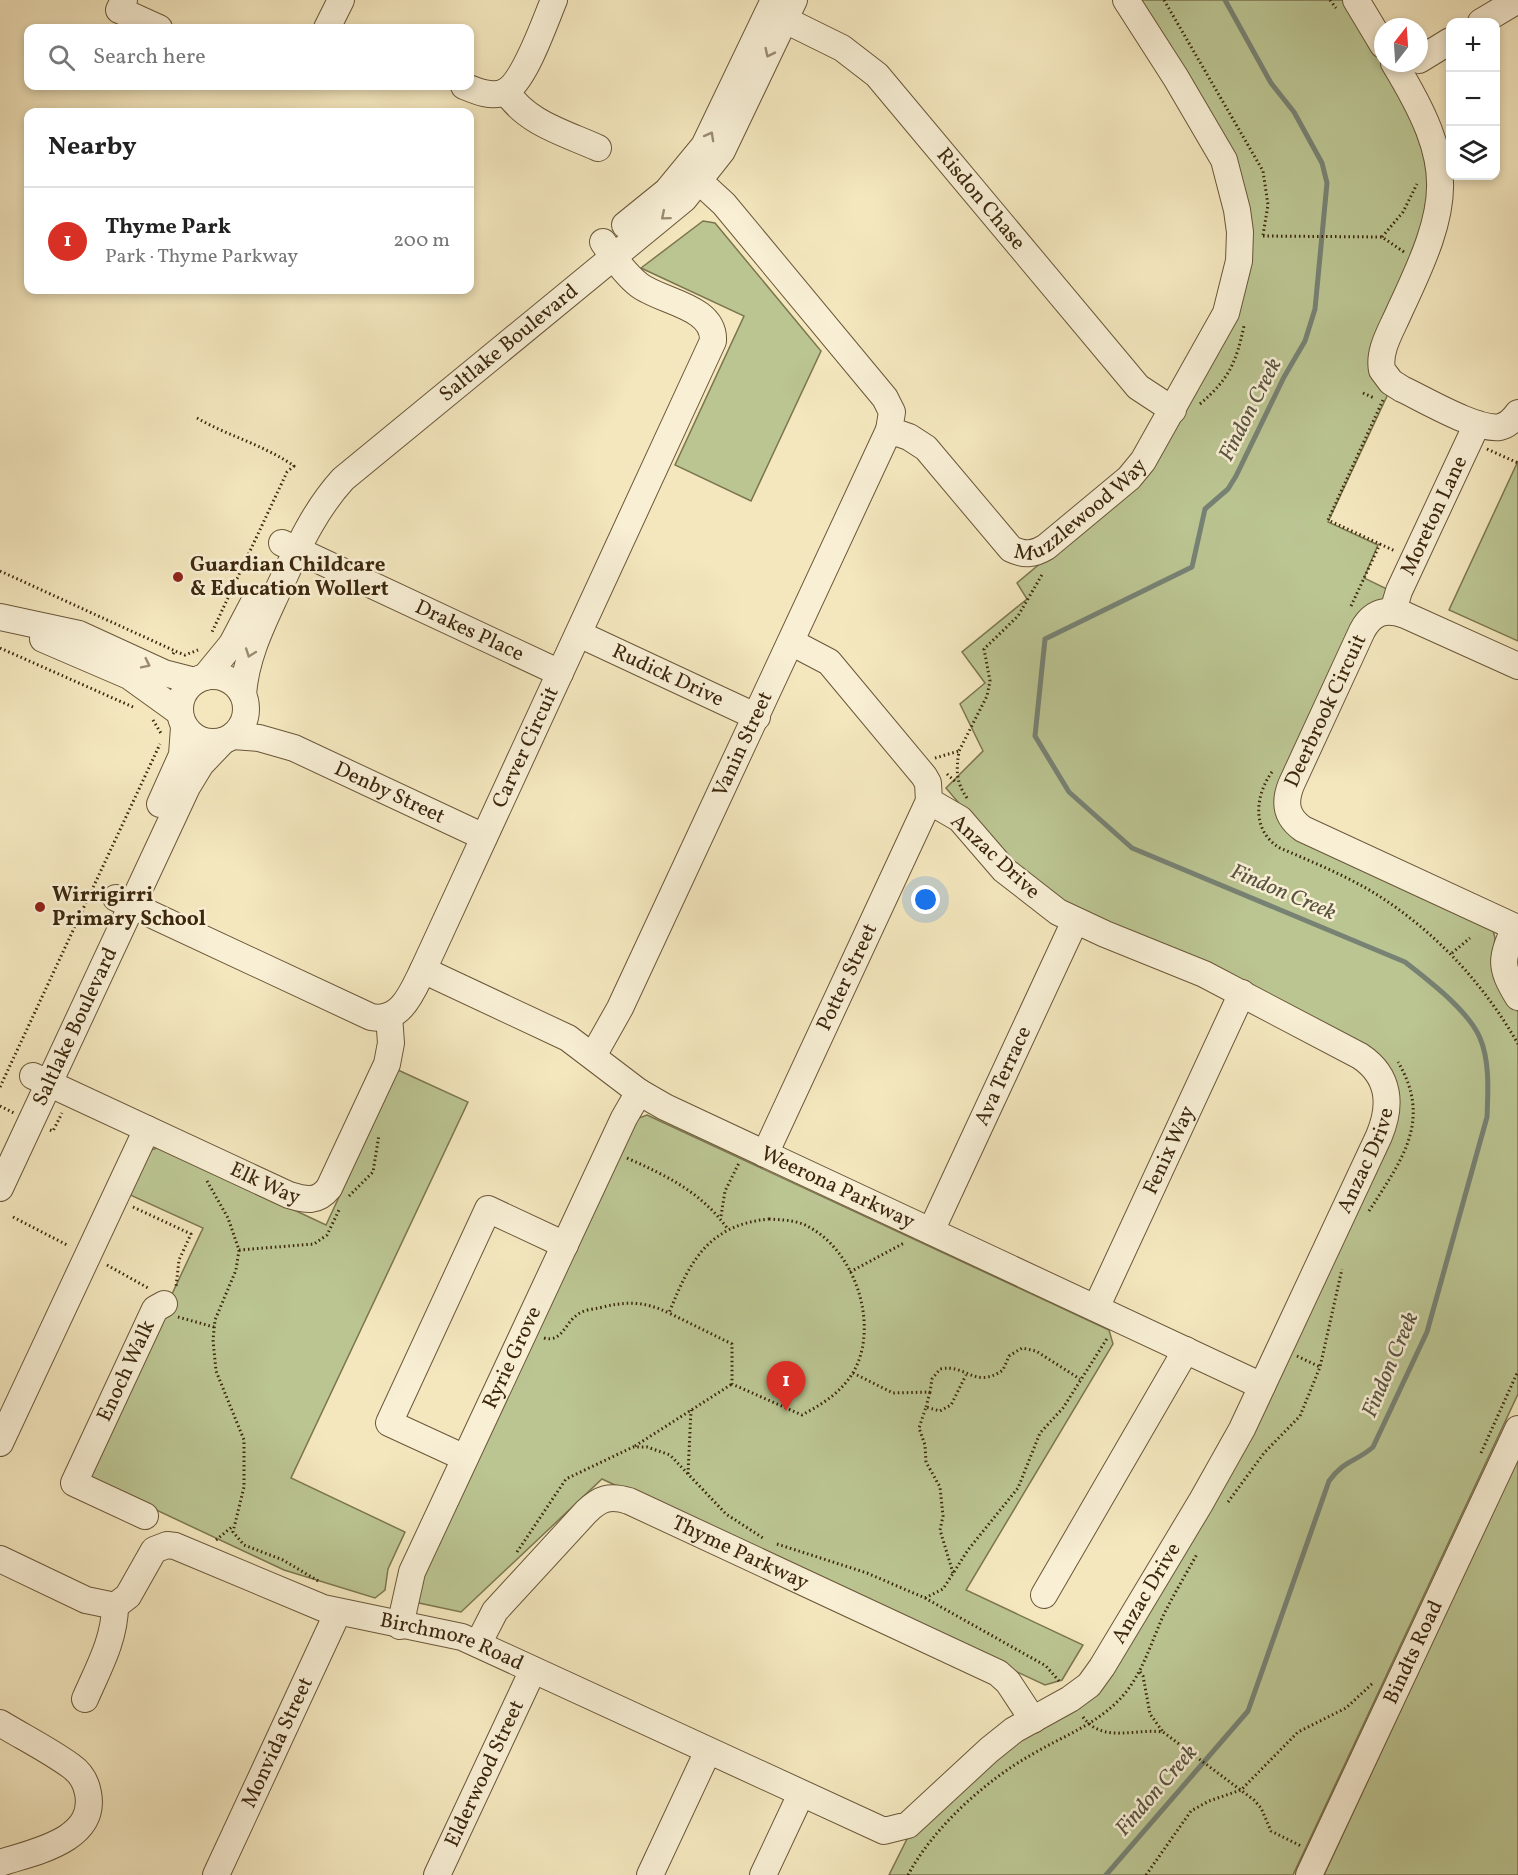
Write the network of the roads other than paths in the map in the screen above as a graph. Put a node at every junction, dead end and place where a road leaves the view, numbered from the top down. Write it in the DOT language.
graph roads {
  1 [pos="341,0"];
  2 [pos="555,0"];
  3 [pos="1126,0"];
  4 [pos="1518,0"];
  5 [pos="121,5"];
  6 [pos="1348,7"];
  7 [pos="780,8"];
  8 [pos="1488,18"];
  9 [pos="152,24"];
  10 [pos="332,24"];
  11 [pos="1374,35"];
  12 [pos="1446,43"];
  13 [pos="1428,52"];
  14 [pos="1409,72"];
  15 [pos="474,89"];
  16 [pos="506,91"];
  17 [pos="598,148"];
  18 [pos="693,175"];
  19 [pos="608,249"];
  20 [pos="1185,409"];
  21 [pos="1518,413"];
  22 [pos="1477,424"];
  23 [pos="890,430"];
  24 [pos="289,547"];
  25 [pos="1393,611"];
  26 [pos="0,617"];
  27 [pos="0,622"];
  28 [pos="579,634"];
  29 [pos="791,642"];
  30 [pos="1518,666"];
  31 [pos="164,672"];
  32 [pos="560,673"];
  33 [pos="200,679"];
  34 [pos="244,701"];
  35 [pos="757,717"];
  36 [pos="181,720"];
  37 [pos="228,739"];
  38 [pos="294,748"];
  39 [pos="929,801"];
  40 [pos="484,837"];
  41 [pos="123,902"];
  42 [pos="1075,921"];
  43 [pos="1517,924"];
  44 [pos="423,970"];
  45 [pos="1242,993"];
  46 [pos="1518,997"];
  47 [pos="388,1017"];
  48 [pos="593,1056"];
  49 [pos="41,1080"];
  50 [pos="639,1092"];
  51 [pos="15,1114"];
  52 [pos="147,1129"];
  53 [pos="0,1147"];
  54 [pos="756,1150"];
  55 [pos="0,1188"];
  56 [pos="922,1227"];
  57 [pos="565,1245"];
  58 [pos="164,1304"];
  59 [pos="1098,1320"];
  60 [pos="1186,1350"];
  61 [pos="1262,1386"];
  62 [pos="1518,1429"];
  63 [pos="0,1443"];
  64 [pos="465,1458"];
  65 [pos="145,1516"];
  66 [pos="0,1559"];
  67 [pos="1044,1595"];
  68 [pos="115,1606"];
  69 [pos="338,1612"];
  70 [pos="400,1626"];
  71 [pos="478,1644"];
  72 [pos="533,1670"];
  73 [pos="85,1699"];
  74 [pos="1033,1720"];
  75 [pos="0,1723"];
  76 [pos="708,1751"];
  77 [pos="801,1794"];
  78 [pos="919,1816"];
  79 [pos="0,1863"];
  80 [pos="1314,1864"];
  81 [pos="216,1875"];
  82 [pos="437,1875"];
  83 [pos="650,1875"];
  84 [pos="763,1875"];
  1 -- 10 [label="street"];
  2 -- 16 [label="street"];
  3 -- 20 [label="street, Muzzlewood Way"];
  4 -- 8 [label="street"];
  5 -- 9 [label="street"];
  6 -- 11 [label="street"];
  7 -- 18 [label="street, Saltlake Boulevard"];
  7 -- 20 [label="street, Risdon Chase"];
  12 -- 13 [label="street"];
  14 -- 22 [label="street"];
  15 -- 16 [label="street"];
  16 -- 17 [label="street"];
  18 -- 19 [label="street, Saltlake Boulevard"];
  18 -- 23 [label="street"];
  19 -- 24 [label="street, Saltlake Boulevard"];
  19 -- 28 [label="street, Carver Circuit"];
  20 -- 23 [label="street, Muzzlewood Way"];
  21 -- 22 [label="street"];
  22 -- 25 [label="street, Moreton Lane"];
  23 -- 29 [label="street, Vanin Street"];
  24 -- 32 [label="street, Drakes Place"];
  24 -- 33 [label="street, Saltlake Boulevard"];
  24 -- 34 [label="street, Saltlake Boulevard, one-way"];
  25 -- 30 [label="street"];
  25 -- 43 [label="street, Deerbrook Circuit"];
  26 -- 31 [label="street, one-way"];
  27 -- 31 [label="street"];
  28 -- 32 [label="street, Carver Circuit"];
  28 -- 35 [label="street, Rudick Drive"];
  29 -- 35 [label="street, Vanin Street"];
  29 -- 39 [label="street, Anzac Drive"];
  31 -- 33 [label="street"];
  31 -- 36 [label="street"];
  32 -- 40 [label="street, Carver Circuit"];
  33 -- 34 [label="street"];
  33 -- 36 [label="street"];
  34 -- 37 [label="street"];
  34 -- 38 [label="street, Denby Street"];
  35 -- 48 [label="street, Vanin Street"];
  36 -- 37 [label="street"];
  36 -- 41 [label="street, Saltlake Boulevard"];
  37 -- 38 [label="street, Denby Street"];
  37 -- 41 [label="street, Saltlake Boulevard"];
  38 -- 40 [label="street, Denby Street"];
  39 -- 42 [label="street, Anzac Drive"];
  39 -- 54 [label="street, Potter Street"];
  40 -- 44 [label="street, Carver Circuit"];
  41 -- 47 [label="street"];
  41 -- 49 [label="street, Saltlake Boulevard"];
  42 -- 45 [label="street, Anzac Drive"];
  42 -- 56 [label="street, Ava Terrace"];
  43 -- 46 [label="street, Deerbrook Circuit"];
  44 -- 47 [label="street, Carver Circuit"];
  44 -- 48 [label="street, Weerona Parkway"];
  45 -- 59 [label="street, Fenix Way"];
  45 -- 61 [label="street, Anzac Drive"];
  47 -- 52 [label="street, Elk Way"];
  48 -- 50 [label="street, Weerona Parkway"];
  49 -- 51 [label="street, Saltlake Boulevard"];
  49 -- 52 [label="street, Elk Way"];
  50 -- 54 [label="street, Weerona Parkway"];
  50 -- 57 [label="street, Ryrie Grove"];
  51 -- 53 [label="street, Saltlake Boulevard"];
  51 -- 55 [label="street, Saltlake Boulevard"];
  52 -- 63 [label="street"];
  54 -- 56 [label="street, Weerona Parkway"];
  56 -- 59 [label="street, Weerona Parkway"];
  57 -- 64 [label="street, Ryrie Grove"];
  57 -- 64 [label="street"];
  58 -- 65 [label="street, Enoch Walk"];
  59 -- 60 [label="street, Weerona Parkway"];
  60 -- 61 [label="street, Weerona Parkway"];
  60 -- 67 [label="street"];
  61 -- 74 [label="street, Anzac Drive"];
  62 -- 80 [label="street, Bindts Road"];
  64 -- 70 [label="street, Ryrie Grove"];
  66 -- 68 [label="street"];
  68 -- 69 [label="street, Birchmore Road"];
  68 -- 73 [label="street"];
  69 -- 70 [label="street, Birchmore Road"];
  69 -- 81 [label="street, Monvida Street"];
  70 -- 71 [label="street, Birchmore Road"];
  71 -- 72 [label="street, Birchmore Road"];
  71 -- 74 [label="street, Thyme Parkway"];
  72 -- 76 [label="street, Birchmore Road"];
  72 -- 82 [label="street, Elderwood Street"];
  74 -- 78 [label="street, Anzac Drive"];
  75 -- 79 [label="street"];
  76 -- 77 [label="street, Birchmore Road"];
  76 -- 83 [label="street"];
  77 -- 78 [label="street, Birchmore Road"];
  77 -- 84 [label="street"];
}
